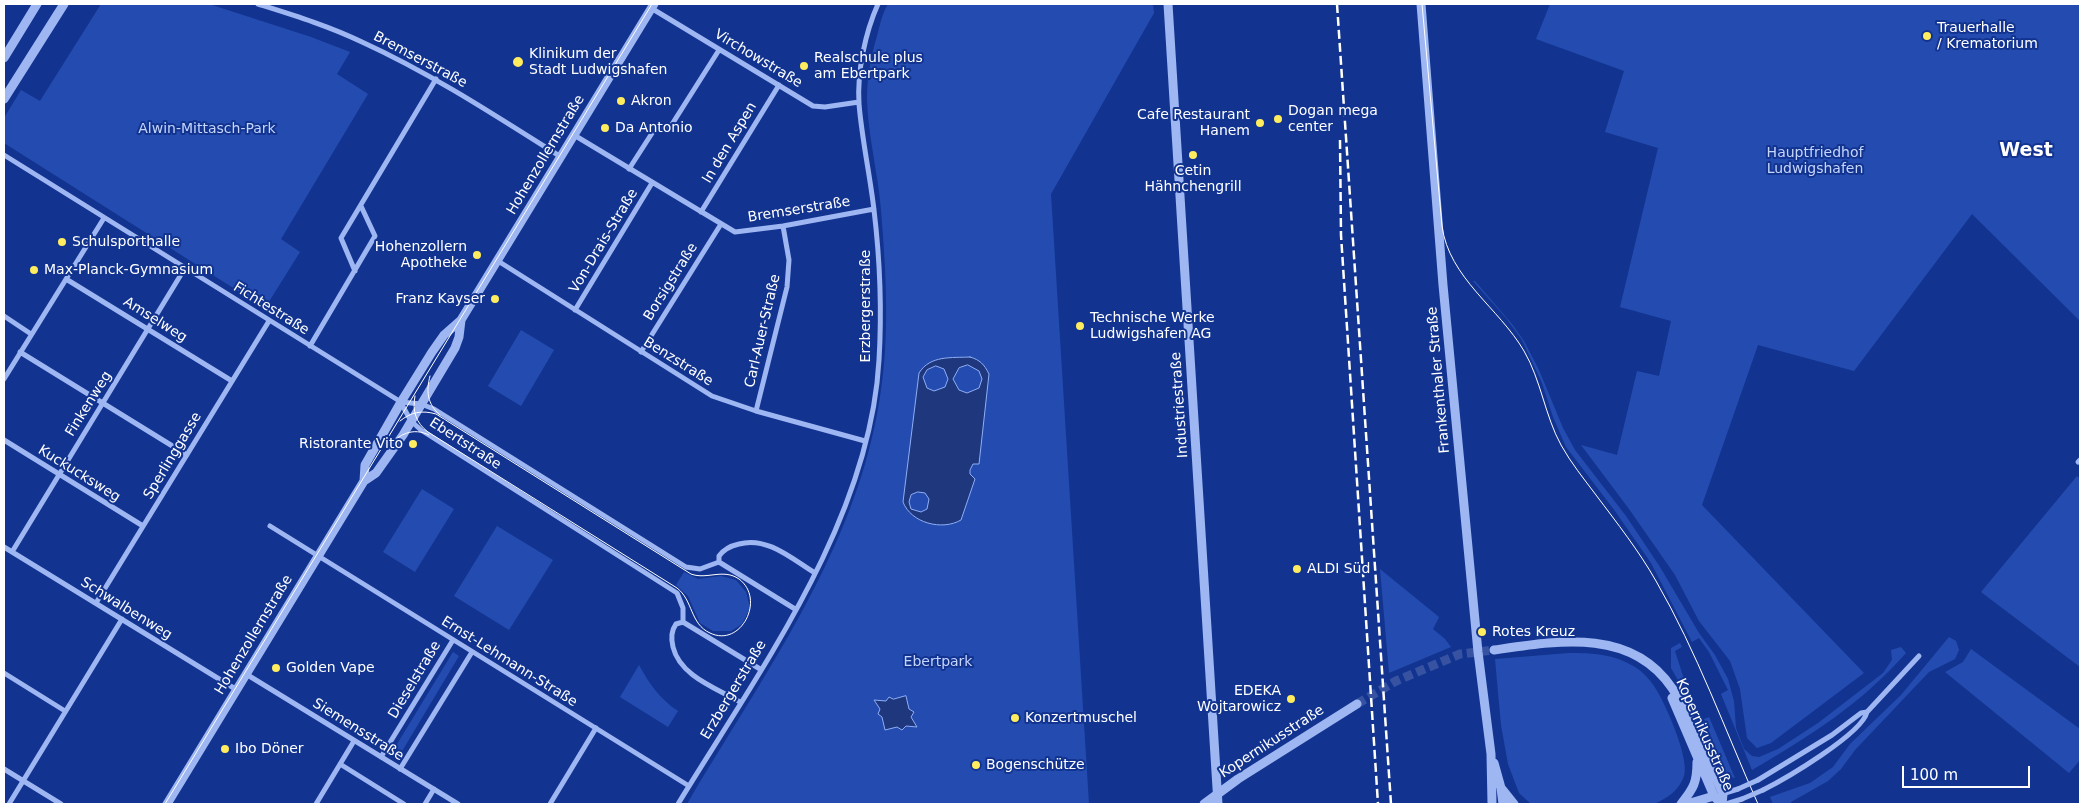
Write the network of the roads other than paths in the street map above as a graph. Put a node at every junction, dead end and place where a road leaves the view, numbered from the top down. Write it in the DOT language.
graph roads {
  1 [pos="38,4"];
  2 [pos="64,4"];
  3 [pos="258,4"];
  4 [pos="876,4"];
  5 [pos="1168,4"];
  6 [pos="1421,4"];
  7 [pos="652,6"];
  8 [pos="719,50"];
  9 [pos="4,58"];
  10 [pos="436,80"];
  11 [pos="779,85"];
  12 [pos="4,99"];
  13 [pos="859,102"];
  14 [pos="574,135"];
  15 [pos="4,155"];
  16 [pos="561,157"];
  17 [pos="629,170"];
  18 [pos="652,183"];
  19 [pos="360,206"];
  20 [pos="874,210"];
  21 [pos="701,212"];
  22 [pos="104,218"];
  23 [pos="720,224"];
  24 [pos="783,226"];
  25 [pos="498,261"];
  26 [pos="185,268"];
  27 [pos="355,271"];
  28 [pos="66,279"];
  29 [pos="575,310"];
  30 [pos="4,316"];
  31 [pos="461,320"];
  32 [pos="269,321"];
  33 [pos="149,330"];
  34 [pos="31,334"];
  35 [pos="310,346"];
  36 [pos="20,352"];
  37 [pos="641,352"];
  38 [pos="4,378"];
  39 [pos="232,381"];
  40 [pos="400,402"];
  41 [pos="103,403"];
  42 [pos="421,404"];
  43 [pos="756,411"];
  44 [pos="411,421"];
  45 [pos="4,440"];
  46 [pos="865,441"];
  47 [pos="187,455"];
  48 [pos="59,474"];
  49 [pos="364,481"];
  50 [pos="143,526"];
  51 [pos="270,526"];
  52 [pos="4,547"];
  53 [pos="12,552"];
  54 [pos="319,556"];
  55 [pos="719,562"];
  56 [pos="815,572"];
  57 [pos="96,603"];
  58 [pos="795,609"];
  59 [pos="122,619"];
  60 [pos="684,622"];
  61 [pos="453,640"];
  62 [pos="1494,650"];
  63 [pos="472,652"];
  64 [pos="1919,656"];
  65 [pos="760,669"];
  66 [pos="4,673"];
  67 [pos="246,674"];
  68 [pos="1662,677"];
  69 [pos="237,690"];
  70 [pos="740,702"];
  71 [pos="1357,704"];
  72 [pos="66,711"];
  73 [pos="1867,712"];
  74 [pos="596,728"];
  75 [pos="354,740"];
  76 [pos="1491,754"];
  77 [pos="381,757"];
  78 [pos="1697,757"];
  79 [pos="340,764"];
  80 [pos="4,769"];
  81 [pos="400,769"];
  82 [pos="23,781"];
  83 [pos="688,786"];
  84 [pos="1501,788"];
  85 [pos="434,790"];
  86 [pos="1218,794"];
  87 [pos="1718,795"];
  88 [pos="9,804"];
  89 [pos="61,804"];
  90 [pos="167,804"];
  91 [pos="316,804"];
  92 [pos="404,804"];
  93 [pos="425,804"];
  94 [pos="458,804"];
  95 [pos="550,804"];
  96 [pos="678,804"];
  97 [pos="1204,804"];
  98 [pos="1218,804"];
  99 [pos="1492,804"];
  100 [pos="1503,804"];
  101 [pos="1514,804"];
  102 [pos="1681,804"];
  103 [pos="1687,804"];
  104 [pos="1723,804"];
  1 -- 9 [label="street"];
  2 -- 12 [label="street"];
  3 -- 10 [label="street, Bremserstraße"];
  4 -- 13 [label="street, Erzbergerstraße"];
  5 -- 86 [label="street, Industriestraße"];
  6 -- 76 [label="street, Frankenthaler Straße"];
  7 -- 8 [label="street, Virchowstraße"];
  7 -- 14 [label="street, Hohenzollernstraße"];
  8 -- 11 [label="street, Virchowstraße"];
  8 -- 17 [label="street"];
  10 -- 16 [label="street, Bremserstraße"];
  10 -- 19 [label="street"];
  11 -- 13 [label="street, Virchowstraße"];
  11 -- 21 [label="street, In den Aspen"];
  13 -- 20 [label="street, Erzbergerstraße"];
  14 -- 16 [label="street, Hohenzollernstraße"];
  14 -- 17 [label="street, Bremserstraße"];
  15 -- 22 [label="street, Fichtestraße"];
  16 -- 25 [label="street, Hohenzollernstraße"];
  17 -- 18 [label="street, Bremserstraße"];
  18 -- 21 [label="street, Bremserstraße"];
  18 -- 29 [label="street, Von-Drais-Straße"];
  19 -- 27 [label="street"];
  19 -- 27 [label="street"];
  20 -- 24 [label="street, Bremserstraße"];
  20 -- 46 [label="street, Erzbergerstraße"];
  21 -- 23 [label="street, Bremserstraße"];
  22 -- 26 [label="street, Fichtestraße"];
  22 -- 28 [label="street"];
  23 -- 24 [label="street, Bremserstraße"];
  23 -- 37 [label="street, Borsigstraße"];
  24 -- 43 [label="street, Carl-Auer-Straße"];
  25 -- 29 [label="street, Benzstraße"];
  25 -- 31 [label="street, Hohenzollernstraße"];
  26 -- 32 [label="street, Fichtestraße"];
  26 -- 33 [label="street, Finkenweg"];
  27 -- 35 [label="street"];
  28 -- 33 [label="street, Amselweg"];
  28 -- 34 [label="street"];
  29 -- 37 [label="street, Benzstraße"];
  30 -- 34 [label="street"];
  31 -- 40 [label="street, Hohenzollernstraße"];
  31 -- 42 [label="street, Hohenzollernstraße"];
  32 -- 35 [label="street, Fichtestraße"];
  32 -- 39 [label="street, Sperlinggasse"];
  33 -- 39 [label="street, Amselweg"];
  33 -- 41 [label="street, Finkenweg"];
  34 -- 36 [label="street"];
  35 -- 40 [label="street, Fichtestraße"];
  36 -- 38 [label="street"];
  36 -- 41 [label="street"];
  37 -- 43 [label="street, Benzstraße"];
  39 -- 47 [label="street, Sperlinggasse"];
  40 -- 42 [label="street, Ebertstraße"];
  40 -- 44 [label="street, Ebertstraße"];
  40 -- 49 [label="street, Hohenzollernstraße"];
  41 -- 47 [label="street"];
  41 -- 48 [label="street, Finkenweg"];
  42 -- 44 [label="street, Hohenzollernstraße"];
  42 -- 55 [label="street, Ebertstraße"];
  43 -- 46 [label="street, Benzstraße"];
  44 -- 49 [label="street, Hohenzollernstraße"];
  44 -- 60 [label="street, Ebertstraße"];
  45 -- 48 [label="street, Kuckucksweg"];
  46 -- 56 [label="street, Erzbergerstraße"];
  47 -- 50 [label="street, Sperlinggasse"];
  48 -- 50 [label="street, Kuckucksweg"];
  48 -- 53 [label="street, Finkenweg"];
  49 -- 54 [label="street, Hohenzollernstraße"];
  50 -- 57 [label="street, Sperlinggasse"];
  51 -- 54 [label="street, Ernst-Lehmann-Straße"];
  52 -- 53 [label="street, Schwalbenweg"];
  53 -- 57 [label="street, Schwalbenweg"];
  54 -- 61 [label="street, Ernst-Lehmann-Straße"];
  54 -- 67 [label="street, Hohenzollernstraße"];
  55 -- 56 [label="street"];
  55 -- 58 [label="street"];
  56 -- 58 [label="street, Erzbergerstraße"];
  57 -- 59 [label="street, Schwalbenweg"];
  58 -- 65 [label="street, Erzbergerstraße"];
  59 -- 69 [label="street, Schwalbenweg"];
  59 -- 72 [label="street"];
  60 -- 65 [label="street"];
  60 -- 70 [label="street"];
  61 -- 63 [label="street, Ernst-Lehmann-Straße"];
  61 -- 77 [label="street, Dieselstraße"];
  62 -- 68 [label="street, Kopernikusstraße"];
  63 -- 74 [label="street, Ernst-Lehmann-Straße"];
  63 -- 81 [label="street"];
  64 -- 73 [label="street"];
  65 -- 70 [label="street, Erzbergerstraße"];
  66 -- 72 [label="street"];
  67 -- 69 [label="street, Hohenzollernstraße"];
  67 -- 75 [label="street, Siemensstraße"];
  68 -- 78 [label="street, Kopernikusstraße"];
  68 -- 87 [label="street, Kopernikusstraße"];
  69 -- 90 [label="street, Hohenzollernstraße"];
  70 -- 83 [label="street, Erzbergerstraße"];
  71 -- 86 [label="street, Kopernikusstraße"];
  72 -- 82 [label="street"];
  73 -- 87 [label="street, bridge"];
  73 -- 104 [label="street, bridge"];
  74 -- 83 [label="street, Ernst-Lehmann-Straße"];
  74 -- 95 [label="street"];
  75 -- 77 [label="street, Siemensstraße"];
  75 -- 79 [label="street"];
  76 -- 84 [label="street, Frankenthaler Straße"];
  76 -- 99 [label="street, Frankenthaler Straße"];
  77 -- 81 [label="street, Siemensstraße"];
  78 -- 87 [label="street, Kopernikusstraße"];
  78 -- 102 [label="street"];
  79 -- 91 [label="street"];
  79 -- 92 [label="street"];
  80 -- 82 [label="street"];
  81 -- 85 [label="street, Siemensstraße"];
  82 -- 88 [label="street"];
  82 -- 89 [label="street"];
  83 -- 96 [label="street, Erzbergerstraße"];
  84 -- 100 [label="street, Frankenthaler Straße"];
  84 -- 101 [label="street"];
  85 -- 93 [label="street"];
  85 -- 94 [label="street, Siemensstraße"];
  86 -- 97 [label="street, Kopernikusstraße"];
  86 -- 98 [label="street, Industriestraße"];
  87 -- 103 [label="street"];
  87 -- 104 [label="street, Kopernikusstraße"];
}
